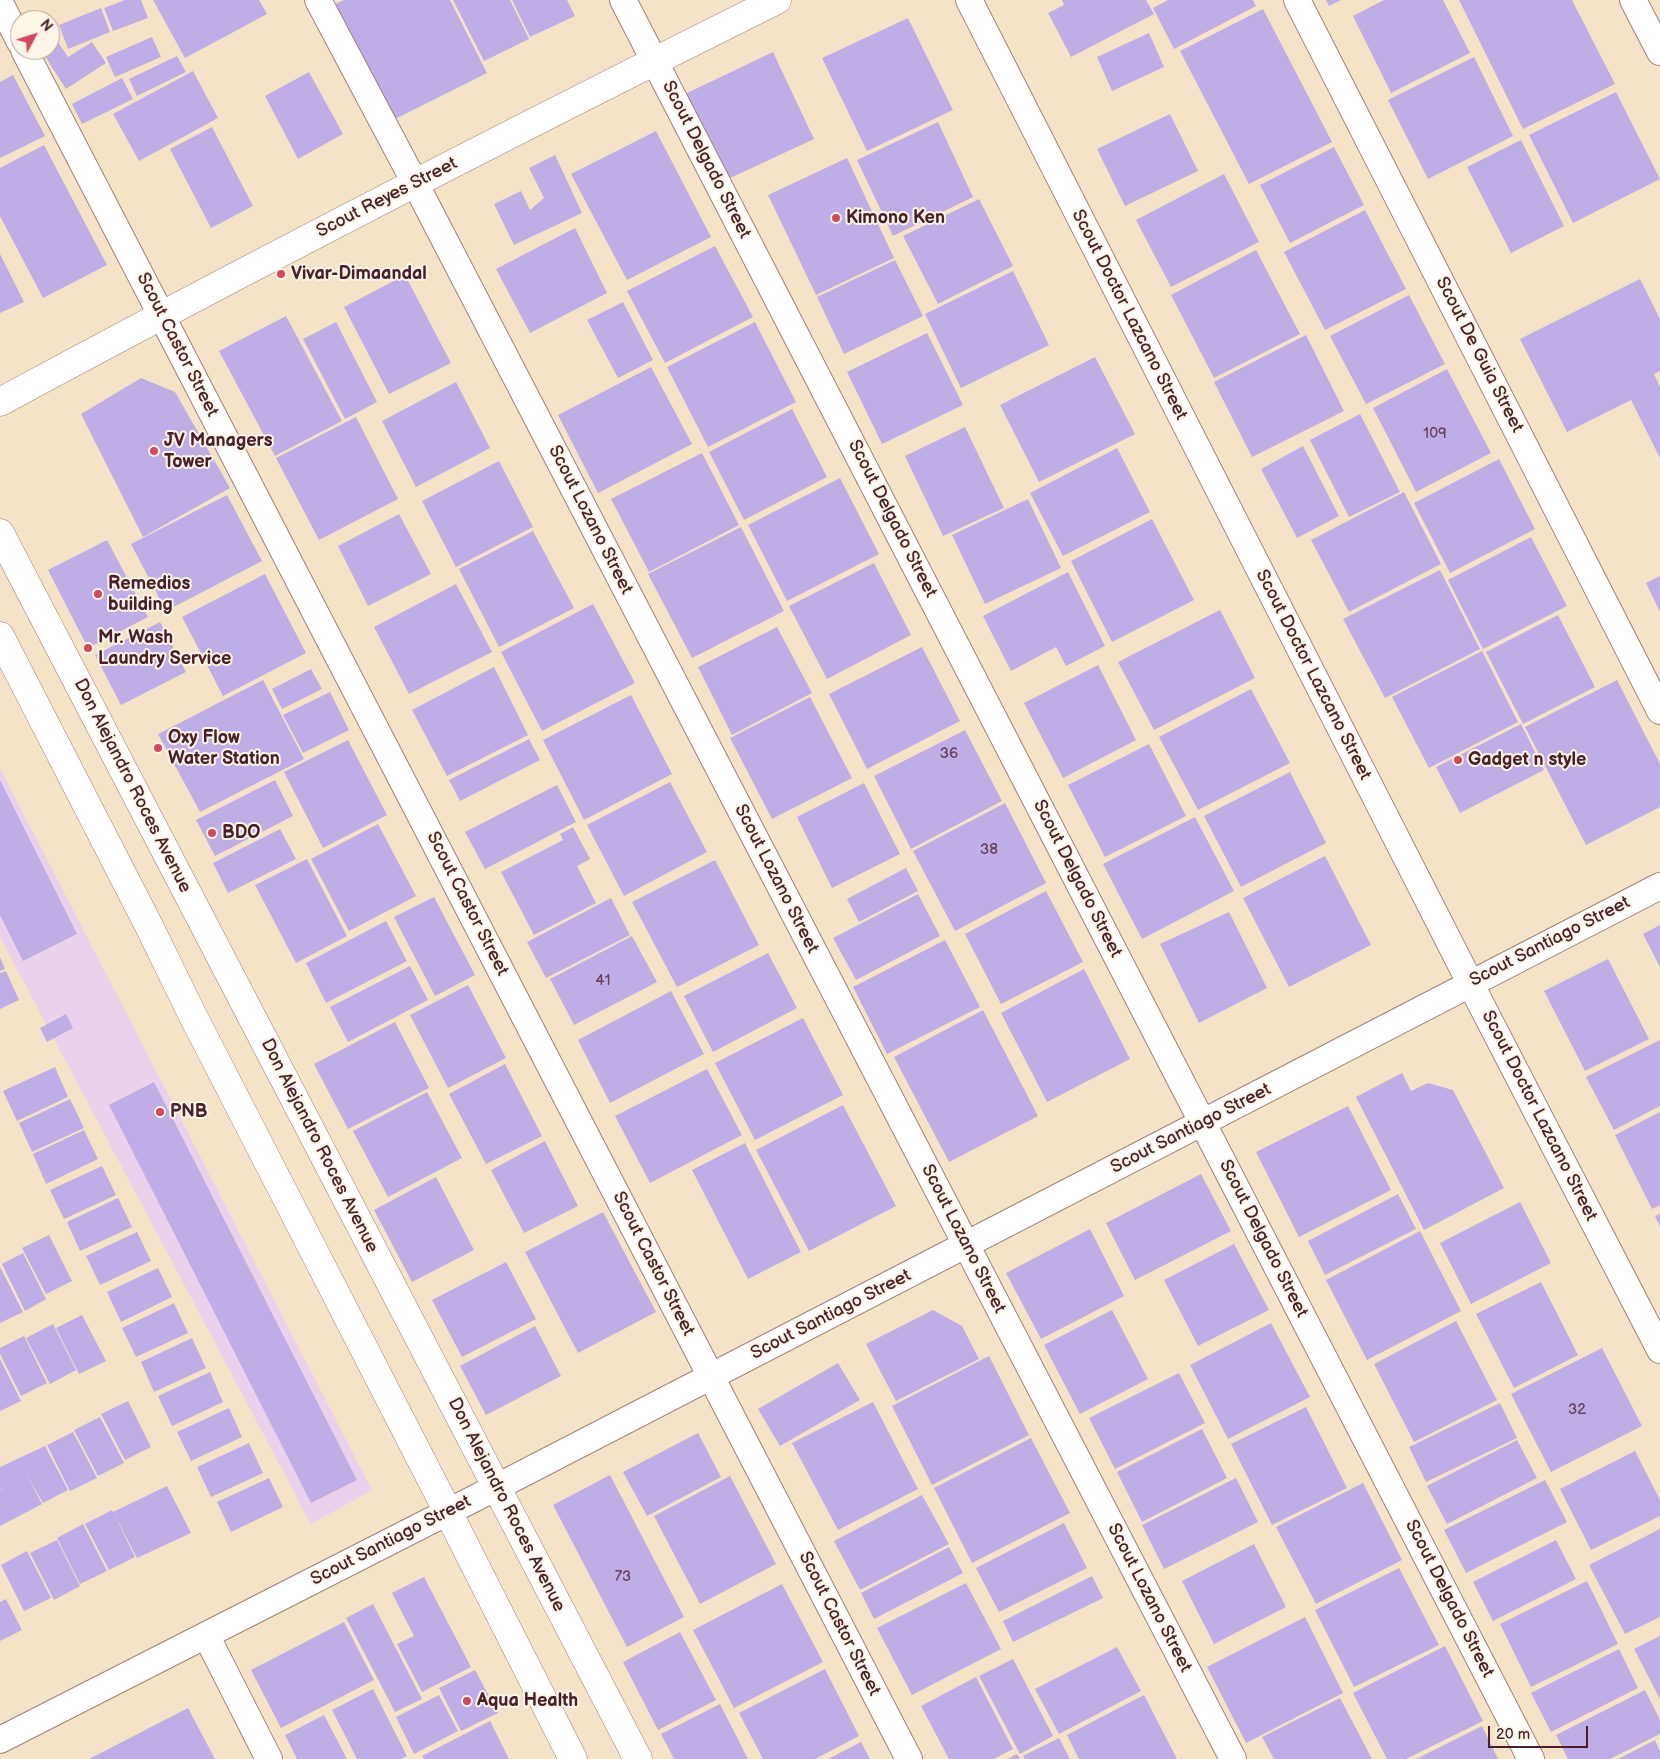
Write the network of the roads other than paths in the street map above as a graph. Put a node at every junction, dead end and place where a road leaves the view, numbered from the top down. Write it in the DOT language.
graph roads {
  1 [pos="318,0"];
  2 [pos="623,0"];
  3 [pos="777,0"];
  4 [pos="968,0"];
  5 [pos="1298,0"];
  6 [pos="1633,0"];
  7 [pos="0,3"];
  8 [pos="10,22"];
  9 [pos="1660,52"];
  10 [pos="29,60"];
  11 [pos="654,61"];
  12 [pos="415,183"];
  13 [pos="161,315"];
  14 [pos="0,402"];
  15 [pos="0,532"];
  16 [pos="0,636"];
  17 [pos="1660,711"];
  18 [pos="1660,886"];
  19 [pos="1471,984"];
  20 [pos="1203,1122"];
  21 [pos="966,1245"];
  22 [pos="1660,1350"];
  23 [pos="711,1376"];
  24 [pos="497,1487"];
  25 [pos="448,1512"];
  26 [pos="206,1635"];
  27 [pos="0,1740"];
  28 [pos="268,1759"];
  29 [pos="573,1759"];
  30 [pos="638,1759"];
  31 [pos="909,1759"];
  32 [pos="1233,1759"];
  33 [pos="1531,1759"];
  1 -- 12 [label="street, Scout Lozano Street"];
  2 -- 11 [label="street, Scout Delgado Street"];
  3 -- 11 [label="main road, Scout Reyes Street"];
  4 -- 19 [label="street, Scout Doctor Lazcano Street"];
  5 -- 17 [label="street, Scout De Guia Street"];
  6 -- 9 [label="street"];
  7 -- 8 [label="street"];
  10 -- 13 [label="street, Scout Castor Street"];
  11 -- 12 [label="main road, Scout Reyes Street"];
  11 -- 20 [label="street, Scout Delgado Street"];
  12 -- 13 [label="main road, Scout Reyes Street"];
  12 -- 21 [label="street, Scout Lozano Street"];
  13 -- 14 [label="main road, Scout Reyes Street"];
  13 -- 23 [label="street, Scout Castor Street"];
  15 -- 24 [label="main road, Don Alejandro Roces Avenue"];
  16 -- 25 [label="main road"];
  18 -- 19 [label="street, Scout Santiago Street"];
  19 -- 20 [label="street, Scout Santiago Street"];
  19 -- 22 [label="street, Scout Doctor Lazcano Street"];
  20 -- 21 [label="street, Scout Santiago Street"];
  20 -- 33 [label="street, Scout Delgado Street"];
  21 -- 23 [label="street, Scout Santiago Street"];
  21 -- 32 [label="street, Scout Lozano Street"];
  23 -- 24 [label="street, Scout Santiago Street"];
  23 -- 31 [label="street, Scout Castor Street"];
  24 -- 25 [label="street, Scout Santiago Street"];
  24 -- 30 [label="main road, Don Alejandro Roces Avenue"];
  25 -- 26 [label="street, Scout Santiago Street"];
  25 -- 29 [label="main road"];
  26 -- 27 [label="street, Scout Santiago Street"];
  26 -- 28 [label="street"];
}
